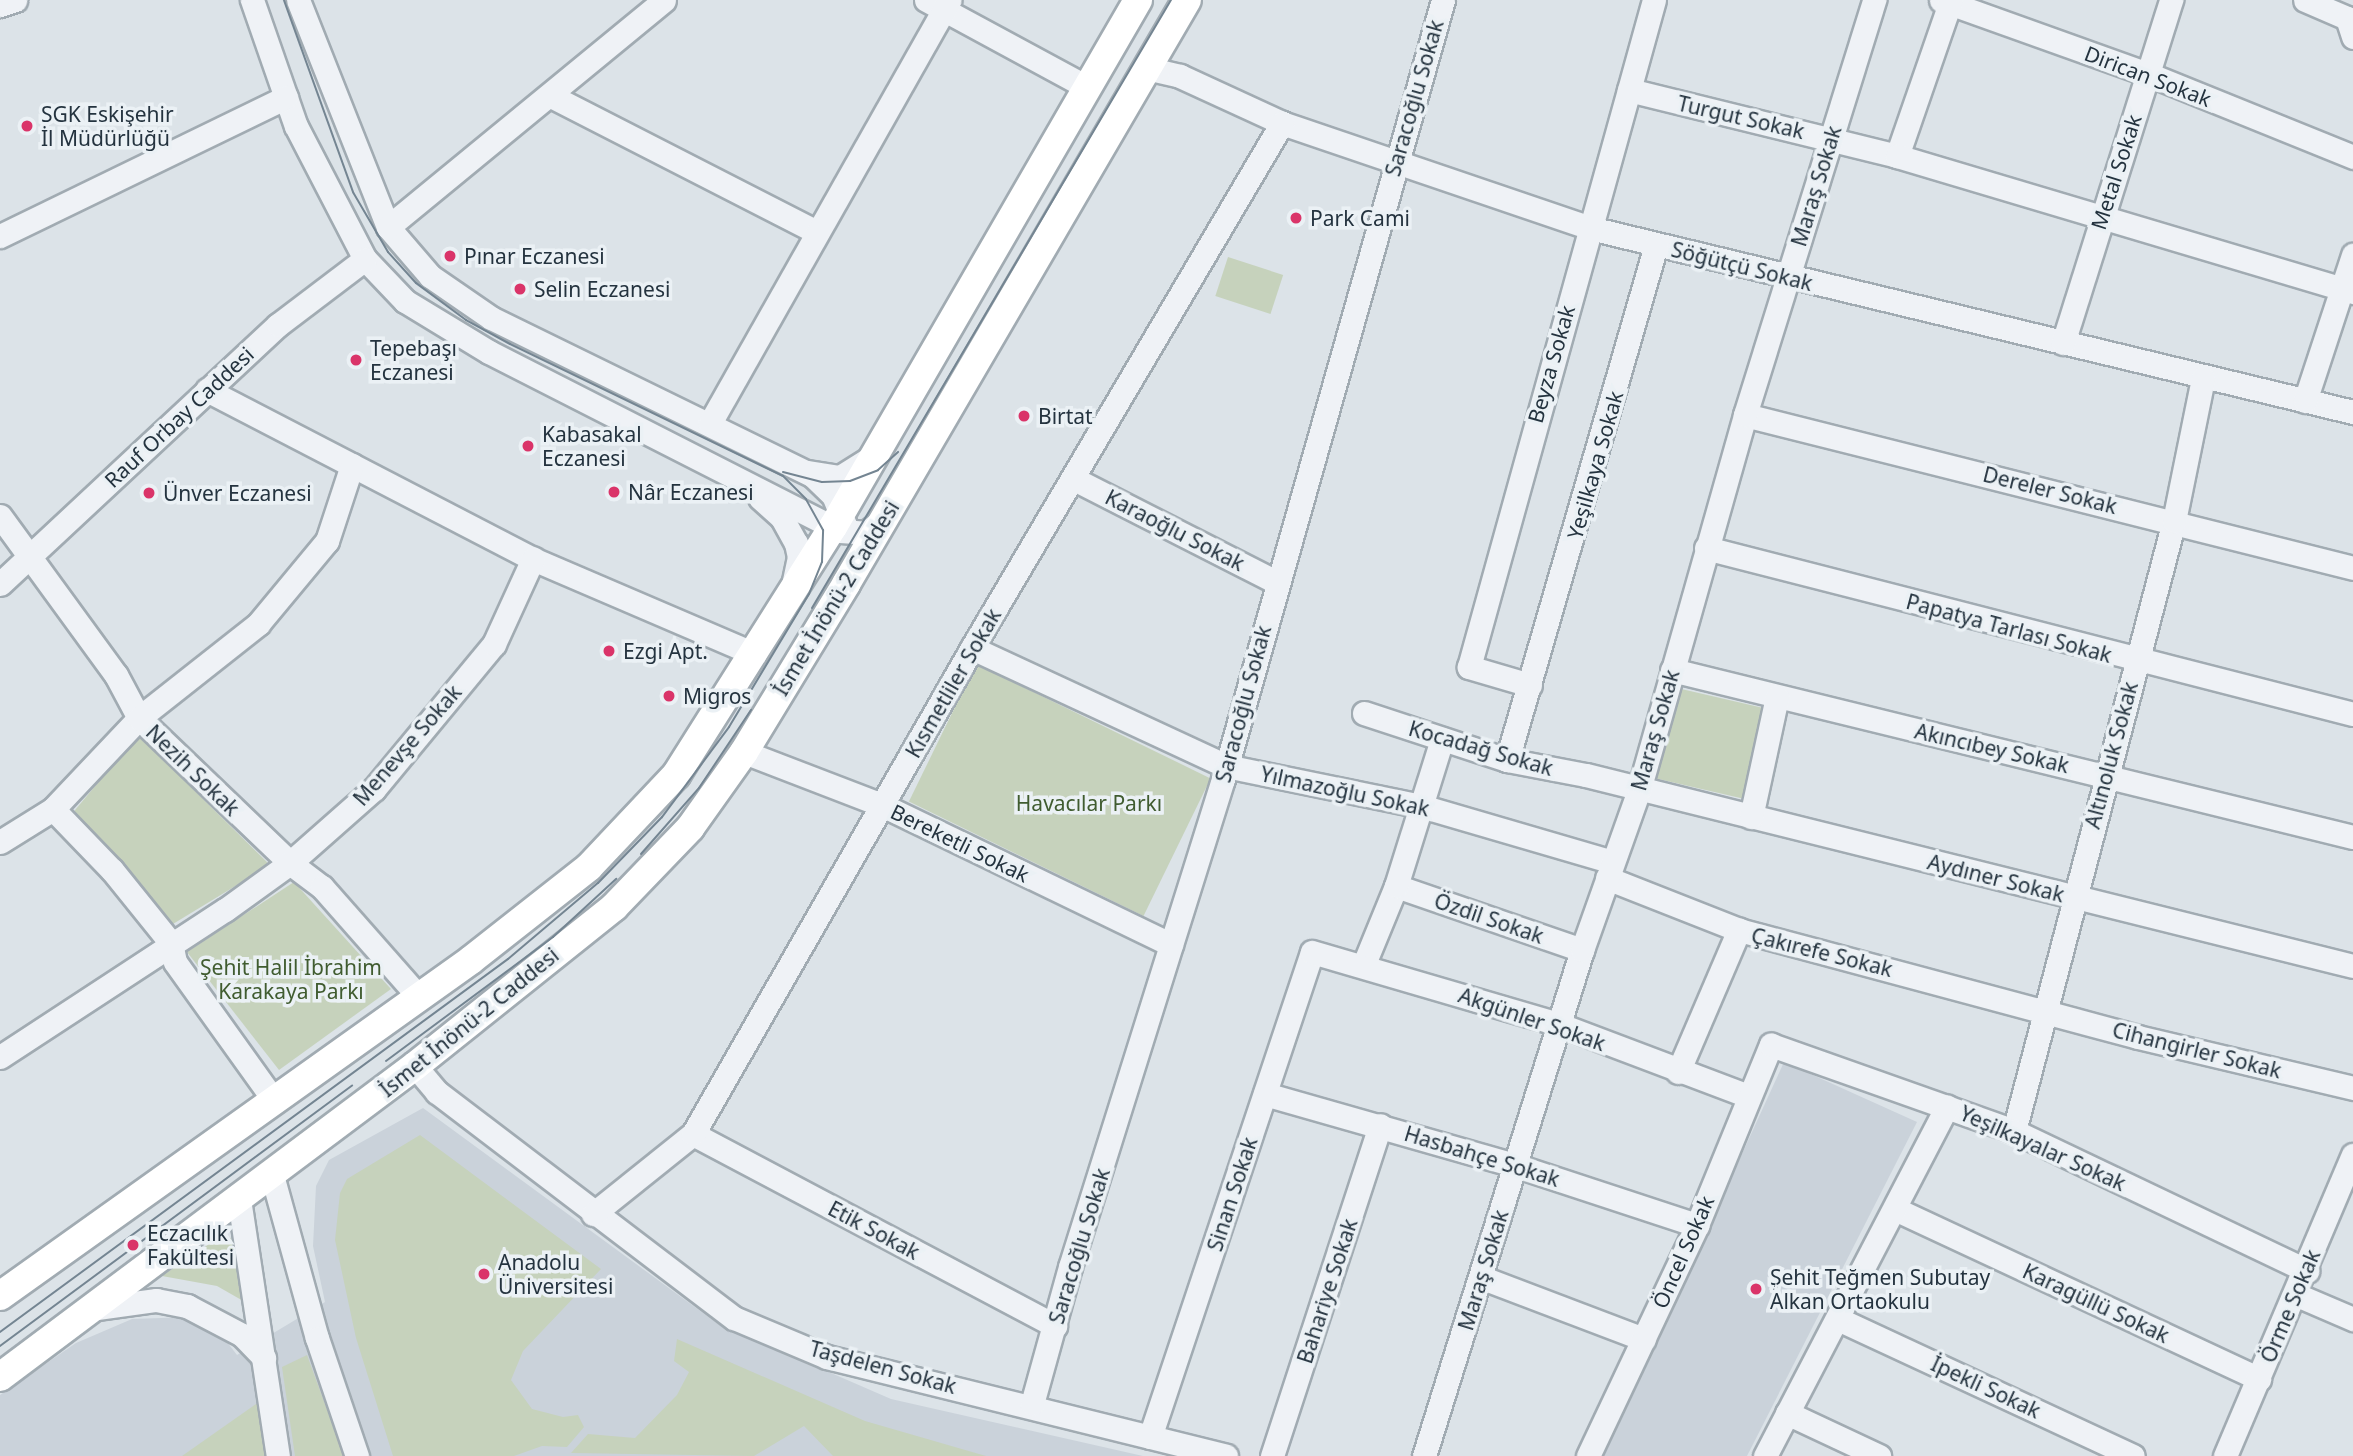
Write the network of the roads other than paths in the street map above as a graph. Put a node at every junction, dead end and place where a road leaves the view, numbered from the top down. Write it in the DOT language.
graph roads {
  1 [pos="15,0"];
  2 [pos="253,0"];
  3 [pos="298,0"];
  4 [pos="664,0"];
  5 [pos="1138,0"];
  6 [pos="1187,0"];
  7 [pos="1443,0"];
  8 [pos="1654,0"];
  9 [pos="1874,0"];
  10 [pos="2171,0"];
  11 [pos="2305,0"];
  12 [pos="1947,1"];
  13 [pos="940,3"];
  14 [pos="0,5"];
  15 [pos="2353,37"];
  16 [pos="1146,68"];
  17 [pos="2148,74"];
  18 [pos="1087,86"];
  19 [pos="1629,90"];
  20 [pos="551,96"];
  21 [pos="286,97"];
  22 [pos="1282,123"];
  23 [pos="1831,139"];
  24 [pos="1898,156"];
  25 [pos="2353,158"];
  26 [pos="1395,163"];
  27 [pos="2102,216"];
  28 [pos="388,227"];
  29 [pos="1590,228"];
  30 [pos="817,232"];
  31 [pos="0,236"];
  32 [pos="1656,245"];
  33 [pos="2353,255"];
  34 [pos="365,259"];
  35 [pos="1787,278"];
  36 [pos="2347,290"];
  37 [pos="2063,343"];
  38 [pos="2203,378"];
  39 [pos="207,390"];
  40 [pos="2305,401"];
  41 [pos="2353,412"];
  42 [pos="1745,415"];
  43 [pos="710,423"];
  44 [pos="877,452"];
  45 [pos="352,465"];
  46 [pos="719,466"];
  47 [pos="800,469"];
  48 [pos="1074,479"];
  49 [pos="0,516"];
  50 [pos="885,517"];
  51 [pos="2174,521"];
  52 [pos="841,524"];
  53 [pos="1706,548"];
  54 [pos="29,557"];
  55 [pos="533,559"];
  56 [pos="2353,568"];
  57 [pos="1276,582"];
  58 [pos="0,584"];
  59 [pos="846,584"];
  60 [pos="785,604"];
  61 [pos="972,648"];
  62 [pos="755,654"];
  63 [pos="2136,661"];
  64 [pos="1672,670"];
  65 [pos="1530,685"];
  66 [pos="1777,698"];
  67 [pos="1364,713"];
  68 [pos="2353,714"];
  69 [pos="139,718"];
  70 [pos="1442,739"];
  71 [pos="744,752"];
  72 [pos="1507,760"];
  73 [pos="1226,766"];
  74 [pos="2105,774"];
  75 [pos="1639,790"];
  76 [pos="882,805"];
  77 [pos="1421,806"];
  78 [pos="53,809"];
  79 [pos="1751,817"];
  80 [pos="2353,837"];
  81 [pos="0,842"];
  82 [pos="290,863"];
  83 [pos="1609,870"];
  84 [pos="1396,886"];
  85 [pos="2072,898"];
  86 [pos="1739,930"];
  87 [pos="171,943"];
  88 [pos="1171,945"];
  89 [pos="1582,950"];
  90 [pos="1312,952"];
  91 [pos="1364,964"];
  92 [pos="2353,966"];
  93 [pos="419,997"];
  94 [pos="2042,1012"];
  95 [pos="1558,1024"];
  96 [pos="1771,1045"];
  97 [pos="0,1057"];
  98 [pos="415,1066"];
  99 [pos="1678,1072"];
  100 [pos="2353,1088"];
  101 [pos="1265,1094"];
  102 [pos="1749,1097"];
  103 [pos="273,1099"];
  104 [pos="1947,1106"];
  105 [pos="1380,1125"];
  106 [pos="2014,1131"];
  107 [pos="693,1134"];
  108 [pos="2353,1155"];
  109 [pos="1514,1165"];
  110 [pos="272,1175"];
  111 [pos="239,1199"];
  112 [pos="1895,1209"];
  113 [pos="593,1214"];
  114 [pos="1697,1225"];
  115 [pos="2307,1271"];
  116 [pos="1483,1278"];
  117 [pos="2297,1295"];
  118 [pos="0,1296"];
  119 [pos="94,1308"];
  120 [pos="1838,1319"];
  121 [pos="2353,1319"];
  122 [pos="1055,1326"];
  123 [pos="1644,1339"];
  124 [pos="264,1358"];
  125 [pos="0,1377"];
  126 [pos="2259,1379"];
  127 [pos="1032,1404"];
  128 [pos="1787,1413"];
  129 [pos="1150,1437"];
  130 [pos="278,1456"];
  131 [pos="357,1456"];
  132 [pos="1226,1456"];
  133 [pos="1272,1456"];
  134 [pos="1424,1456"];
  135 [pos="1588,1456"];
  136 [pos="1765,1456"];
  137 [pos="1879,1456"];
  138 [pos="2133,1456"];
  139 [pos="2225,1456"];
  1 -- 14 [label="street"];
  2 -- 21 [label="street"];
  3 -- 28 [label="street"];
  4 -- 20 [label="street"];
  5 -- 18 [label="main road, İsmet İnönü-2 Caddesi"];
  6 -- 16 [label="main road, İsmet İnönü-2 Caddesi"];
  7 -- 26 [label="street, Saracoğlu Sokak"];
  8 -- 19 [label="street, Beyza Sokak"];
  9 -- 23 [label="street, Maraş Sokak"];
  10 -- 17 [label="street, Metal Sokak"];
  11 -- 15 [label="street"];
  12 -- 17 [label="street, Dirican Sokak"];
  12 -- 24 [label="street"];
  13 -- 18 [label="street"];
  13 -- 30 [label="street"];
  16 -- 22 [label="street, Söğütçü Sokak"];
  16 -- 50 [label="main road, İsmet İnönü-2 Caddesi"];
  17 -- 25 [label="street, Dirican Sokak"];
  17 -- 27 [label="street, Metal Sokak"];
  18 -- 44 [label="main road, İsmet İnönü-2 Caddesi"];
  19 -- 23 [label="street, Turgut Sokak"];
  19 -- 29 [label="street, Beyza Sokak"];
  20 -- 28 [label="street"];
  20 -- 30 [label="street"];
  21 -- 31 [label="street"];
  21 -- 34 [label="street"];
  22 -- 26 [label="street, Söğütçü Sokak"];
  22 -- 48 [label="street, Kısmetliler Sokak"];
  23 -- 24 [label="street, Turgut Sokak"];
  23 -- 35 [label="street, Maraş Sokak"];
  24 -- 27 [label="street, Turgut Sokak"];
  26 -- 29 [label="street, Söğütçü Sokak"];
  26 -- 57 [label="street, Saracoğlu Sokak"];
  27 -- 36 [label="street, Turgut Sokak"];
  27 -- 37 [label="street, Metal Sokak"];
  28 -- 43 [label="street"];
  29 -- 32 [label="street, Söğütçü Sokak"];
  29 -- 65 [label="street, Beyza Sokak"];
  30 -- 43 [label="street"];
  32 -- 35 [label="street, Söğütçü Sokak"];
  32 -- 65 [label="street, Yeşilkaya Sokak"];
  33 -- 36 [label="street"];
  34 -- 39 [label="street, Rauf Orbay Caddesi"];
  34 -- 46 [label="street"];
  35 -- 37 [label="street, Söğütçü Sokak"];
  35 -- 42 [label="street, Maraş Sokak"];
  36 -- 40 [label="street"];
  37 -- 38 [label="street, Söğütçü Sokak"];
  38 -- 40 [label="street, Söğütçü Sokak"];
  38 -- 51 [label="street, Altınoluk Sokak"];
  39 -- 45 [label="street"];
  39 -- 54 [label="street, Rauf Orbay Caddesi"];
  40 -- 41 [label="street, Söğütçü Sokak"];
  42 -- 51 [label="street, Dereler Sokak"];
  42 -- 53 [label="street, Maraş Sokak"];
  43 -- 47 [label="street"];
  44 -- 47 [label="street"];
  44 -- 52 [label="main road, İsmet İnönü-2 Caddesi"];
  45 -- 55 [label="street"];
  45 -- 69 [label="street"];
  46 -- 52 [label="street"];
  46 -- 60 [label="street"];
  47 -- 52 [label="street"];
  48 -- 57 [label="street, Karaoğlu Sokak"];
  48 -- 61 [label="street, Kısmetliler Sokak"];
  49 -- 54 [label="street, Nezih Sokak"];
  50 -- 52 [label="street"];
  50 -- 59 [label="main road, İsmet İnönü-2 Caddesi"];
  51 -- 56 [label="street, Dereler Sokak"];
  51 -- 63 [label="street, Altınoluk Sokak"];
  52 -- 59 [label="street"];
  52 -- 60 [label="main road, İsmet İnönü-2 Caddesi"];
  53 -- 63 [label="street, Papatya Tarlası Sokak"];
  53 -- 64 [label="street, Maraş Sokak"];
  54 -- 58 [label="street, Rauf Orbay Caddesi"];
  54 -- 69 [label="street, Nezih Sokak"];
  55 -- 62 [label="street"];
  55 -- 82 [label="street, Menevşe Sokak"];
  57 -- 73 [label="street, Saracoğlu Sokak"];
  59 -- 71 [label="main road, İsmet İnönü-2 Caddesi"];
  60 -- 62 [label="main road, İsmet İnönü-2 Caddesi"];
  61 -- 73 [label="street, Yılmazoğlu Sokak"];
  61 -- 76 [label="street, Kısmetliler Sokak"];
  62 -- 93 [label="main road, İsmet İnönü-2 Caddesi"];
  63 -- 68 [label="street, Papatya Tarlası Sokak"];
  63 -- 74 [label="street, Altınoluk Sokak"];
  64 -- 66 [label="street, Akıncıbey Sokak"];
  64 -- 75 [label="street, Maraş Sokak"];
  65 -- 72 [label="street, Yeşilkaya Sokak"];
  66 -- 74 [label="street, Akıncıbey Sokak"];
  66 -- 79 [label="street"];
  67 -- 70 [label="street, Kocadağ Sokak"];
  69 -- 78 [label="street"];
  69 -- 82 [label="street, Nezih Sokak"];
  70 -- 72 [label="street, Kocadağ Sokak"];
  70 -- 77 [label="street"];
  71 -- 76 [label="street, Bereketli Sokak"];
  71 -- 98 [label="main road, İsmet İnönü-2 Caddesi"];
  72 -- 75 [label="street, Kocadağ Sokak"];
  73 -- 77 [label="street, Yılmazoğlu Sokak"];
  73 -- 88 [label="street, Saracoğlu Sokak"];
  74 -- 80 [label="street, Akıncıbey Sokak"];
  74 -- 85 [label="street, Altınoluk Sokak"];
  75 -- 79 [label="street, Aydıner Sokak"];
  75 -- 83 [label="street, Maraş Sokak"];
  76 -- 88 [label="street, Bereketli Sokak"];
  76 -- 107 [label="street, Kısmetliler Sokak"];
  77 -- 83 [label="street, Yılmazoğlu Sokak"];
  77 -- 84 [label="street"];
  78 -- 81 [label="street"];
  78 -- 87 [label="street"];
  79 -- 85 [label="street, Aydıner Sokak"];
  82 -- 87 [label="street, Menevşe Sokak"];
  82 -- 93 [label="street, Nezih Sokak"];
  83 -- 86 [label="street, Çakırefe Sokak"];
  83 -- 89 [label="street, Maraş Sokak"];
  84 -- 89 [label="street, Özdil Sokak"];
  84 -- 91 [label="street"];
  85 -- 92 [label="street, Aydıner Sokak"];
  85 -- 94 [label="street, Altınoluk Sokak"];
  86 -- 94 [label="street, Çakırefe Sokak"];
  86 -- 99 [label="street"];
  87 -- 97 [label="street, Menevşe Sokak"];
  87 -- 103 [label="street"];
  88 -- 122 [label="street, Saracoğlu Sokak"];
  89 -- 95 [label="street, Maraş Sokak"];
  90 -- 91 [label="street, Akgünler Sokak"];
  90 -- 101 [label="street, Sinan Sokak"];
  91 -- 95 [label="street, Akgünler Sokak"];
  93 -- 103 [label="main road, İsmet İnönü-2 Caddesi"];
  94 -- 100 [label="street, Cihangirler Sokak"];
  94 -- 106 [label="street, Altınoluk Sokak"];
  95 -- 99 [label="street, Akgünler Sokak"];
  95 -- 109 [label="street, Maraş Sokak"];
  96 -- 102 [label="street, Öncel Sokak"];
  96 -- 104 [label="street, Yeşilkayalar Sokak"];
  98 -- 110 [label="main road, İsmet İnönü-2 Caddesi"];
  98 -- 113 [label="street, Taşdelen Sokak"];
  99 -- 102 [label="street, Akgünler Sokak"];
  101 -- 105 [label="street, Hasbahçe Sokak"];
  101 -- 129 [label="street, Sinan Sokak"];
  102 -- 114 [label="street, Öncel Sokak"];
  103 -- 118 [label="main road, İsmet İnönü-2 Caddesi"];
  104 -- 106 [label="street, Yeşilkayalar Sokak"];
  104 -- 112 [label="street"];
  105 -- 109 [label="street, Hasbahçe Sokak"];
  105 -- 133 [label="street, Bahariye Sokak"];
  106 -- 115 [label="street, Yeşilkayalar Sokak"];
  107 -- 113 [label="street, Kısmetliler Sokak"];
  107 -- 122 [label="street, Etik Sokak"];
  108 -- 115 [label="street, Örme Sokak"];
  109 -- 114 [label="street, Hasbahçe Sokak"];
  109 -- 116 [label="street, Maraş Sokak"];
  110 -- 111 [label="main road, İsmet İnönü-2 Caddesi"];
  110 -- 131 [label="street"];
  111 -- 119 [label="main road, İsmet İnönü-2 Caddesi"];
  111 -- 124 [label="street"];
  112 -- 120 [label="street"];
  112 -- 126 [label="street, Karagüllü Sokak"];
  113 -- 127 [label="street, Taşdelen Sokak"];
  114 -- 123 [label="street, Öncel Sokak"];
  115 -- 117 [label="street, Örme Sokak"];
  116 -- 123 [label="street"];
  116 -- 134 [label="street, Maraş Sokak"];
  117 -- 121 [label="street"];
  117 -- 126 [label="street, Örme Sokak"];
  119 -- 124 [label="street"];
  119 -- 125 [label="main road, İsmet İnönü-2 Caddesi"];
  120 -- 128 [label="street"];
  120 -- 138 [label="street, İpekli Sokak"];
  122 -- 127 [label="street, Saracoğlu Sokak"];
  123 -- 135 [label="street, Öncel Sokak"];
  124 -- 130 [label="street"];
  126 -- 139 [label="street, Örme Sokak"];
  127 -- 129 [label="street, Taşdelen Sokak"];
  128 -- 136 [label="street"];
  128 -- 137 [label="street"];
  129 -- 132 [label="street, Taşdelen Sokak"];
}
